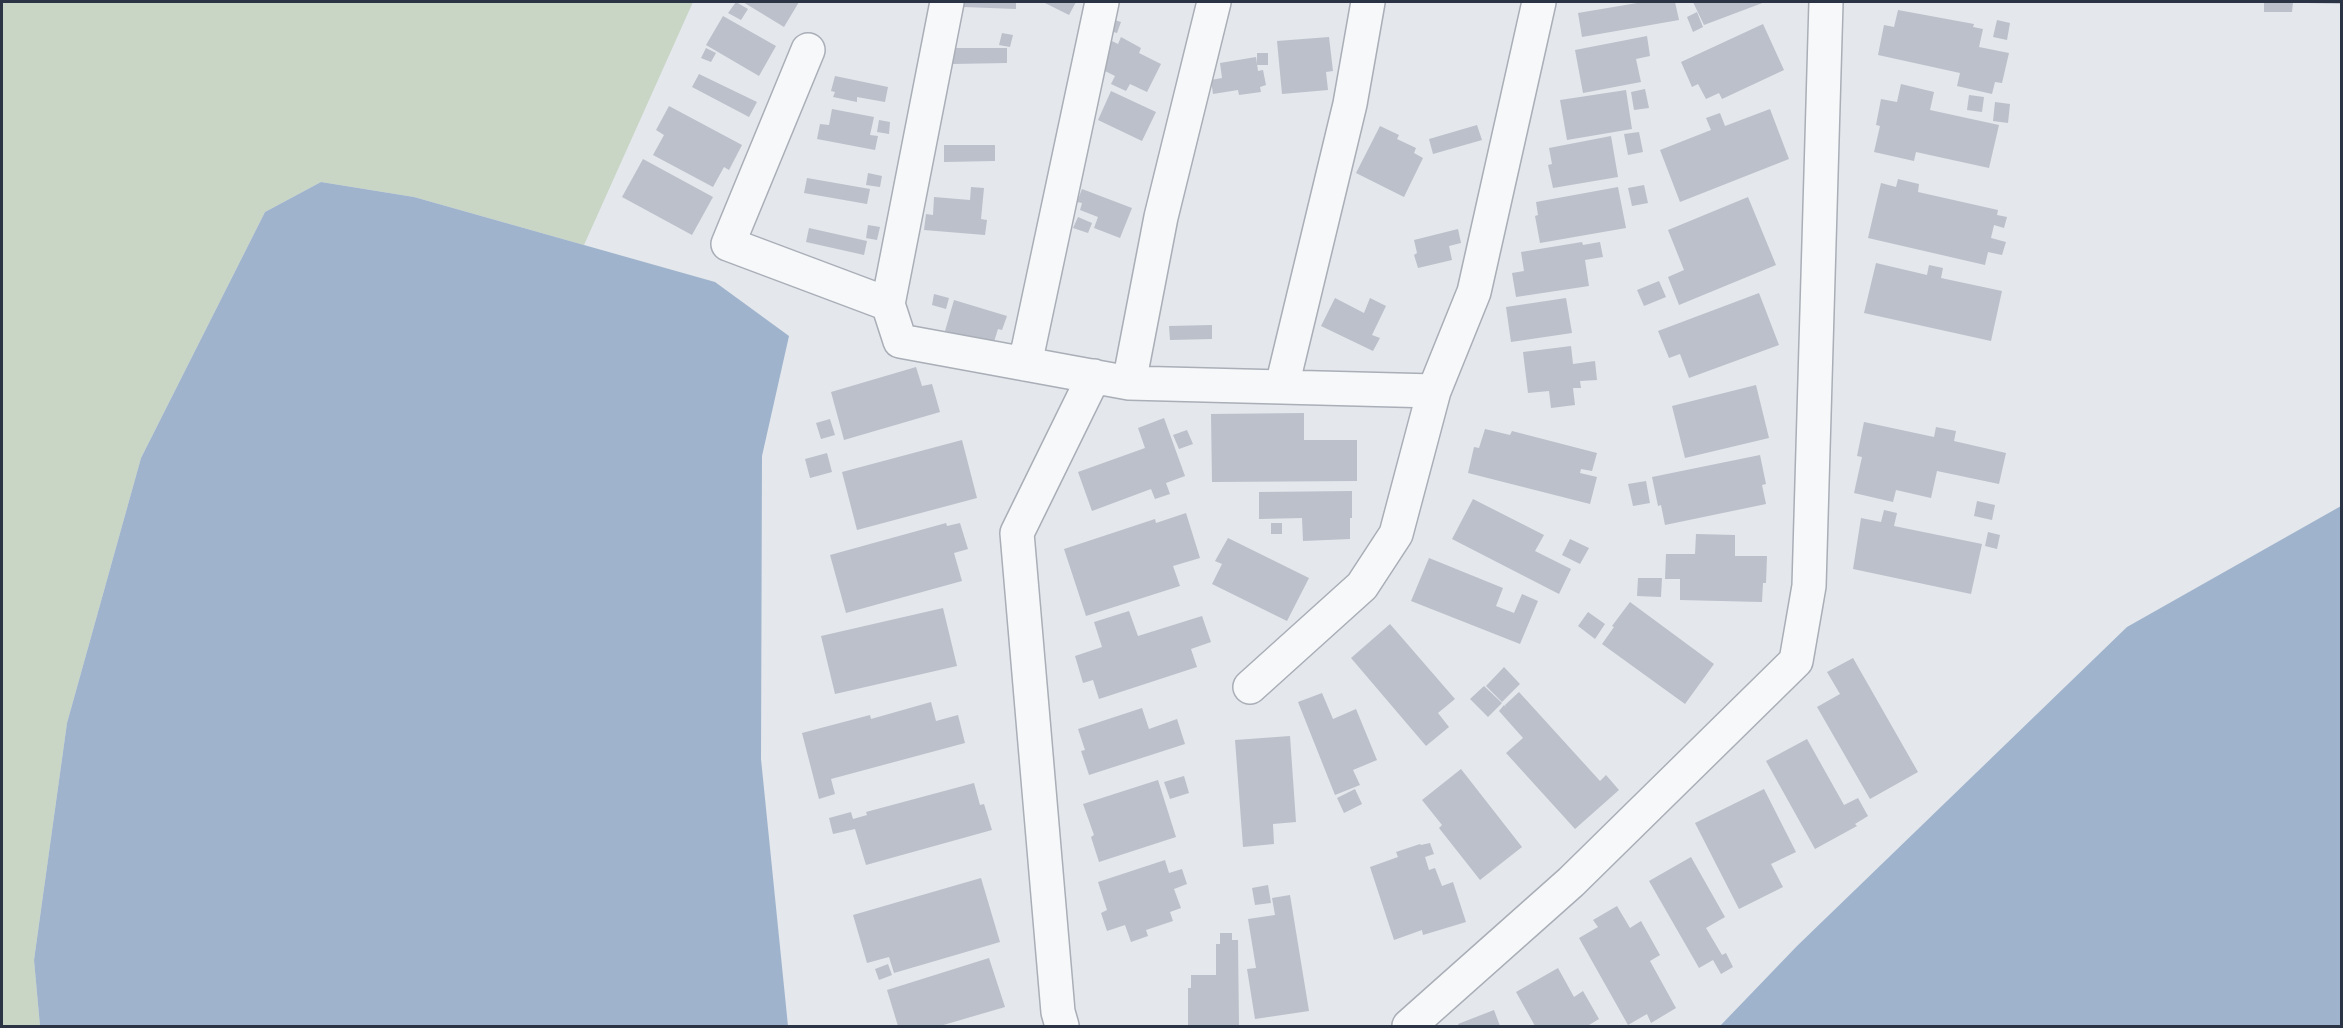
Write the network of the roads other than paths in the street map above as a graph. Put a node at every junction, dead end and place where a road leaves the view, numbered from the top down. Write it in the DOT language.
graph roads {
  1 [pos="947,2"];
  2 [pos="1102,2"];
  3 [pos="1214,2"];
  4 [pos="1368,2"];
  5 [pos="1539,2"];
  6 [pos="1826,2"];
  7 [pos="808,50"];
  8 [pos="888,304"];
  9 [pos="1025,364"];
  10 [pos="1094,376"];
  11 [pos="1129,383"];
  12 [pos="1282,386"];
  13 [pos="1434,391"];
  14 [pos="1250,687"];
  15 [pos="1062,1026"];
  16 [pos="1409,1026"];
  1 -- 8 [label="lane"];
  2 -- 9 [label="lane"];
  3 -- 11 [label="lane"];
  4 -- 12 [label="lane"];
  5 -- 13 [label="lane"];
  6 -- 16 [label="lane"];
  7 -- 8 [label="lane"];
  8 -- 9 [label="lane"];
  9 -- 10 [label="lane"];
  10 -- 11 [label="lane"];
  10 -- 15 [label="lane"];
  11 -- 12 [label="lane"];
  12 -- 13 [label="lane"];
  13 -- 14 [label="lane"];
}
